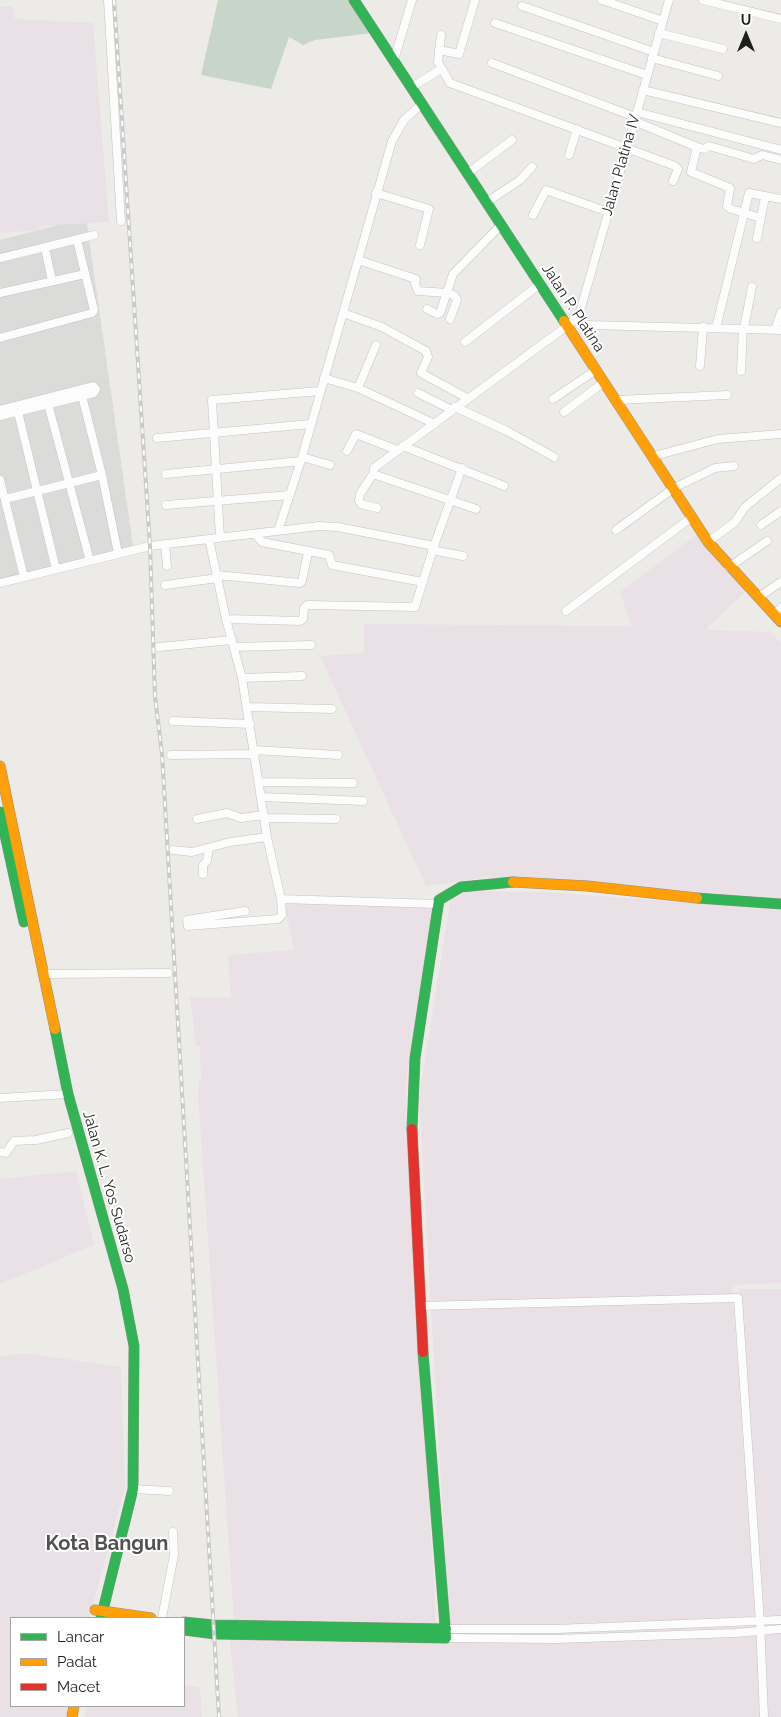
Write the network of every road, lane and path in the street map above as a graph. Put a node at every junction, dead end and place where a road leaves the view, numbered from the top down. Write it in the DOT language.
graph roads {
  1 [pos="108,0"];
  2 [pos="354,0"];
  3 [pos="412,0"];
  4 [pos="476,0"];
  5 [pos="602,0"];
  6 [pos="669,0"];
  7 [pos="703,0"];
  8 [pos="522,6"];
  9 [pos="781,19"];
  10 [pos="663,21"];
  11 [pos="495,23"];
  12 [pos="659,33"];
  13 [pos="441,35"];
  14 [pos="723,49"];
  15 [pos="439,50"];
  16 [pos="653,55"];
  17 [pos="394,60"];
  18 [pos="492,63"];
  19 [pos="441,69"];
  20 [pos="647,75"];
  21 [pos="718,76"];
  22 [pos="412,86"];
  23 [pos="643,90"];
  24 [pos="422,104"];
  25 [pos="635,117"];
  26 [pos="781,123"];
  27 [pos="577,129"];
  28 [pos="512,140"];
  29 [pos="697,147"];
  30 [pos="626,148"];
  31 [pos="781,150"];
  32 [pos="569,156"];
  33 [pos="781,160"];
  34 [pos="532,167"];
  35 [pos="468,172"];
  36 [pos="673,181"];
  37 [pos="376,193"];
  38 [pos="765,197"];
  39 [pos="781,199"];
  40 [pos="487,202"];
  41 [pos="608,212"];
  42 [pos="743,214"];
  43 [pos="532,215"];
  44 [pos="762,218"];
  45 [pos="121,221"];
  46 [pos="501,225"];
  47 [pos="94,235"];
  48 [pos="757,238"];
  49 [pos="78,240"];
  50 [pos="420,245"];
  51 [pos="45,248"];
  52 [pos="0,258"];
  53 [pos="358,260"];
  54 [pos="85,274"];
  55 [pos="52,281"];
  56 [pos="540,284"];
  57 [pos="752,287"];
  58 [pos="0,293"];
  59 [pos="446,293"];
  60 [pos="427,309"];
  61 [pos="781,312"];
  62 [pos="343,313"];
  63 [pos="450,319"];
  64 [pos="571,323"];
  65 [pos="703,327"];
  66 [pos="716,328"];
  67 [pos="744,328"];
  68 [pos="778,330"];
  69 [pos="0,338"];
  70 [pos="465,342"];
  71 [pos="376,345"];
  72 [pos="700,366"];
  73 [pos="596,370"];
  74 [pos="741,371"];
  75 [pos="324,378"];
  76 [pos="604,382"];
  77 [pos="358,388"];
  78 [pos="320,391"];
  79 [pos="418,393"];
  80 [pos="727,394"];
  81 [pos="82,396"];
  82 [pos="467,398"];
  83 [pos="553,398"];
  84 [pos="617,400"];
  85 [pos="48,401"];
  86 [pos="17,409"];
  87 [pos="453,409"];
  88 [pos="0,410"];
  89 [pos="564,412"];
  90 [pos="0,416"];
  91 [pos="311,424"];
  92 [pos="434,424"];
  93 [pos="215,433"];
  94 [pos="781,434"];
  95 [pos="157,438"];
  96 [pos="400,448"];
  97 [pos="347,451"];
  98 [pos="654,456"];
  99 [pos="554,457"];
  100 [pos="302,459"];
  101 [pos="330,465"];
  102 [pos="734,466"];
  103 [pos="216,468"];
  104 [pos="462,468"];
  105 [pos="102,474"];
  106 [pos="166,474"];
  107 [pos="373,474"];
  108 [pos="781,478"];
  109 [pos="0,480"];
  110 [pos="69,483"];
  111 [pos="504,486"];
  112 [pos="674,488"];
  113 [pos="37,491"];
  114 [pos="290,495"];
  115 [pos="5,499"];
  116 [pos="217,500"];
  117 [pos="449,500"];
  118 [pos="166,506"];
  119 [pos="377,508"];
  120 [pos="476,509"];
  121 [pos="781,511"];
  122 [pos="692,516"];
  123 [pos="761,525"];
  124 [pos="616,530"];
  125 [pos="278,532"];
  126 [pos="255,534"];
  127 [pos="220,537"];
  128 [pos="209,539"];
  129 [pos="767,541"];
  130 [pos="708,542"];
  131 [pos="165,544"];
  132 [pos="433,548"];
  133 [pos="308,552"];
  134 [pos="118,553"];
  135 [pos="463,556"];
  136 [pos="90,560"];
  137 [pos="167,566"];
  138 [pos="729,567"];
  139 [pos="56,569"];
  140 [pos="24,577"];
  141 [pos="217,577"];
  142 [pos="423,582"];
  143 [pos="781,582"];
  144 [pos="0,583"];
  145 [pos="164,585"];
  146 [pos="759,597"];
  147 [pos="566,611"];
  148 [pos="779,615"];
  149 [pos="226,620"];
  150 [pos="233,643"];
  151 [pos="311,645"];
  152 [pos="159,647"];
  153 [pos="302,676"];
  154 [pos="242,678"];
  155 [pos="247,707"];
  156 [pos="332,709"];
  157 [pos="173,722"];
  158 [pos="250,724"];
  159 [pos="255,752"];
  160 [pos="171,755"];
  161 [pos="338,755"];
  162 [pos="0,766"];
  163 [pos="259,782"];
  164 [pos="353,783"];
  165 [pos="261,797"];
  166 [pos="363,801"];
  167 [pos="0,812"];
  168 [pos="264,816"];
  169 [pos="197,819"];
  170 [pos="336,819"];
  171 [pos="267,837"];
  172 [pos="209,848"];
  173 [pos="173,850"];
  174 [pos="203,874"];
  175 [pos="281,899"];
  176 [pos="437,904"];
  177 [pos="781,904"];
  178 [pos="245,911"];
  179 [pos="168,973"];
  180 [pos="44,974"];
  181 [pos="63,1095"];
  182 [pos="0,1098"];
  183 [pos="68,1133"];
  184 [pos="0,1152"];
  185 [pos="421,1306"];
  186 [pos="133,1488"];
  187 [pos="169,1491"];
  188 [pos="173,1532"];
  189 [pos="98,1614"];
  190 [pos="138,1617"];
  191 [pos="162,1617"];
  192 [pos="781,1620"];
  193 [pos="185,1622"];
  194 [pos="760,1622"];
  195 [pos="781,1629"];
  196 [pos="185,1630"];
  197 [pos="760,1630"];
  198 [pos="446,1634"];
  199 [pos="764,1717"];
  1 -- 45 [label="street"];
  2 -- 17 [label="main road, Jalan P. Platina"];
  3 -- 17 [label="street"];
  4 -- 15 [label="street"];
  5 -- 10 [label="street"];
  6 -- 10 [label="street, Jalan Platina IV"];
  7 -- 9 [label="street"];
  8 -- 16 [label="street"];
  10 -- 12 [label="street, Jalan Platina IV"];
  11 -- 20 [label="street"];
  12 -- 14 [label="street"];
  12 -- 16 [label="street, Jalan Platina IV"];
  13 -- 15 [label="street"];
  15 -- 19 [label="street"];
  16 -- 20 [label="street, Jalan Platina IV"];
  16 -- 21 [label="street"];
  17 -- 22 [label="main road, Jalan P. Platina"];
  18 -- 25 [label="street"];
  19 -- 22 [label="street"];
  19 -- 27 [label="street"];
  20 -- 23 [label="street, Jalan Platina IV"];
  22 -- 24 [label="main road, Jalan P. Platina"];
  23 -- 25 [label="street, Jalan Platina IV"];
  23 -- 26 [label="street"];
  24 -- 35 [label="main road, Jalan P. Platina"];
  24 -- 37 [label="street"];
  25 -- 29 [label="street"];
  25 -- 30 [label="street, Jalan Platina IV"];
  25 -- 31 [label="street"];
  27 -- 30 [label="street"];
  27 -- 32 [label="street"];
  28 -- 35 [label="street"];
  29 -- 33 [label="street"];
  29 -- 42 [label="street"];
  30 -- 36 [label="street"];
  30 -- 41 [label="street, Jalan Platina IV"];
  34 -- 40 [label="street"];
  35 -- 40 [label="main road, Jalan P. Platina"];
  37 -- 50 [label="street"];
  37 -- 53 [label="street"];
  38 -- 39 [label="street"];
  38 -- 42 [label="street"];
  38 -- 44 [label="street"];
  40 -- 46 [label="main road, Jalan P. Platina"];
  41 -- 43 [label="street"];
  41 -- 64 [label="street, Jalan Platina IV"];
  42 -- 44 [label="street"];
  42 -- 66 [label="street"];
  44 -- 48 [label="street"];
  46 -- 56 [label="main road, Jalan P. Platina"];
  46 -- 59 [label="street"];
  47 -- 49 [label="street"];
  49 -- 51 [label="street"];
  49 -- 54 [label="street"];
  51 -- 52 [label="street"];
  51 -- 55 [label="street"];
  53 -- 59 [label="street"];
  53 -- 62 [label="street"];
  54 -- 55 [label="street"];
  54 -- 69 [label="street"];
  55 -- 58 [label="street"];
  56 -- 64 [label="main road, Jalan P. Platina"];
  56 -- 70 [label="street"];
  57 -- 67 [label="street"];
  59 -- 60 [label="street"];
  59 -- 63 [label="street"];
  61 -- 68 [label="street"];
  62 -- 75 [label="street"];
  62 -- 82 [label="street"];
  64 -- 65 [label="street"];
  64 -- 73 [label="main road, Jalan P. Platina"];
  64 -- 82 [label="street"];
  65 -- 66 [label="street"];
  65 -- 72 [label="street"];
  66 -- 67 [label="street"];
  67 -- 68 [label="street"];
  67 -- 74 [label="street"];
  71 -- 77 [label="street"];
  73 -- 76 [label="main road, Jalan P. Platina"];
  73 -- 83 [label="street"];
  75 -- 77 [label="street"];
  75 -- 78 [label="street"];
  76 -- 84 [label="main road, Jalan P. Platina"];
  76 -- 89 [label="street"];
  77 -- 92 [label="street"];
  78 -- 91 [label="street"];
  78 -- 93 [label="street"];
  79 -- 87 [label="street"];
  80 -- 84 [label="street"];
  81 -- 85 [label="street"];
  81 -- 85 [label="street"];
  81 -- 105 [label="street"];
  82 -- 87 [label="street"];
  84 -- 98 [label="main road, Jalan P. Platina"];
  85 -- 86 [label="street"];
  85 -- 110 [label="street"];
  86 -- 88 [label="street"];
  86 -- 90 [label="street"];
  86 -- 113 [label="street"];
  87 -- 92 [label="street"];
  87 -- 99 [label="street"];
  91 -- 93 [label="street"];
  91 -- 100 [label="street"];
  92 -- 96 [label="street"];
  93 -- 95 [label="street"];
  93 -- 103 [label="street"];
  94 -- 98 [label="street"];
  96 -- 97 [label="street"];
  96 -- 104 [label="street"];
  96 -- 107 [label="street"];
  98 -- 112 [label="main road, Jalan P. Platina"];
  100 -- 101 [label="street"];
  100 -- 103 [label="street"];
  100 -- 114 [label="street"];
  102 -- 112 [label="street"];
  103 -- 106 [label="street"];
  103 -- 116 [label="street"];
  104 -- 111 [label="street"];
  104 -- 117 [label="street"];
  105 -- 110 [label="street"];
  105 -- 134 [label="street"];
  107 -- 117 [label="street"];
  107 -- 119 [label="street"];
  108 -- 130 [label="street"];
  109 -- 115 [label="street"];
  110 -- 113 [label="street"];
  110 -- 136 [label="street"];
  112 -- 122 [label="main road, Jalan P. Platina"];
  112 -- 124 [label="street"];
  113 -- 115 [label="street"];
  113 -- 139 [label="street"];
  114 -- 116 [label="street"];
  114 -- 125 [label="street"];
  115 -- 140 [label="street"];
  116 -- 118 [label="street"];
  116 -- 127 [label="street"];
  117 -- 120 [label="street"];
  117 -- 132 [label="street"];
  121 -- 123 [label="street"];
  122 -- 130 [label="main road, Jalan P. Platina"];
  122 -- 147 [label="street"];
  125 -- 126 [label="street"];
  125 -- 132 [label="street"];
  126 -- 127 [label="street"];
  126 -- 133 [label="street"];
  127 -- 128 [label="street"];
  128 -- 131 [label="street"];
  128 -- 141 [label="street"];
  129 -- 138 [label="street"];
  130 -- 138 [label="main road, Jalan P. Platina"];
  131 -- 134 [label="street"];
  131 -- 137 [label="street"];
  132 -- 135 [label="street"];
  132 -- 142 [label="street"];
  133 -- 141 [label="street"];
  133 -- 142 [label="street"];
  134 -- 136 [label="street"];
  136 -- 139 [label="street"];
  138 -- 146 [label="main road, Jalan P. Platina"];
  139 -- 140 [label="street"];
  140 -- 144 [label="street"];
  141 -- 145 [label="street"];
  141 -- 149 [label="street"];
  142 -- 149 [label="street"];
  143 -- 146 [label="street"];
  146 -- 148 [label="main road, Jalan P. Platina"];
  149 -- 150 [label="street"];
  150 -- 151 [label="street"];
  150 -- 152 [label="street"];
  150 -- 154 [label="street"];
  153 -- 154 [label="street"];
  154 -- 155 [label="street"];
  155 -- 156 [label="street"];
  155 -- 158 [label="street"];
  157 -- 158 [label="street"];
  158 -- 159 [label="street"];
  159 -- 160 [label="street"];
  159 -- 161 [label="street"];
  159 -- 163 [label="street"];
  162 -- 180 [label="main road, Jalan K. L. Yos Sudarso"];
  163 -- 164 [label="street"];
  163 -- 165 [label="street"];
  165 -- 166 [label="street"];
  165 -- 168 [label="street"];
  167 -- 181 [label="main road, Jalan K. L. Yos Sudarso"];
  168 -- 169 [label="street"];
  168 -- 170 [label="street"];
  168 -- 171 [label="street"];
  171 -- 172 [label="street"];
  171 -- 175 [label="street"];
  172 -- 173 [label="street"];
  172 -- 174 [label="street"];
  175 -- 176 [label="street"];
  175 -- 178 [label="street"];
  176 -- 177 [label="main road"];
  176 -- 185 [label="main road"];
  179 -- 180 [label="street"];
  180 -- 181 [label="main road, Jalan K. L. Yos Sudarso"];
  181 -- 182 [label="street"];
  181 -- 183 [label="main road, Jalan K. L. Yos Sudarso"];
  181 -- 186 [label="main road, Jalan K. L. Yos Sudarso"];
  183 -- 184 [label="street"];
  183 -- 189 [label="main road, Jalan K. L. Yos Sudarso"];
  185 -- 194 [label="street"];
  185 -- 198 [label="main road"];
  186 -- 187 [label="street"];
  186 -- 189 [label="main road, Jalan K. L. Yos Sudarso"];
  188 -- 191 [label="street"];
  189 -- 190 [label="main road"];
  192 -- 194 [label="street"];
  193 -- 198 [label="main road"];
  194 -- 197 [label="street"];
  194 -- 198 [label="street"];
  195 -- 197 [label="street"];
  196 -- 198 [label="main road"];
  197 -- 198 [label="street"];
  197 -- 199 [label="street"];
}
